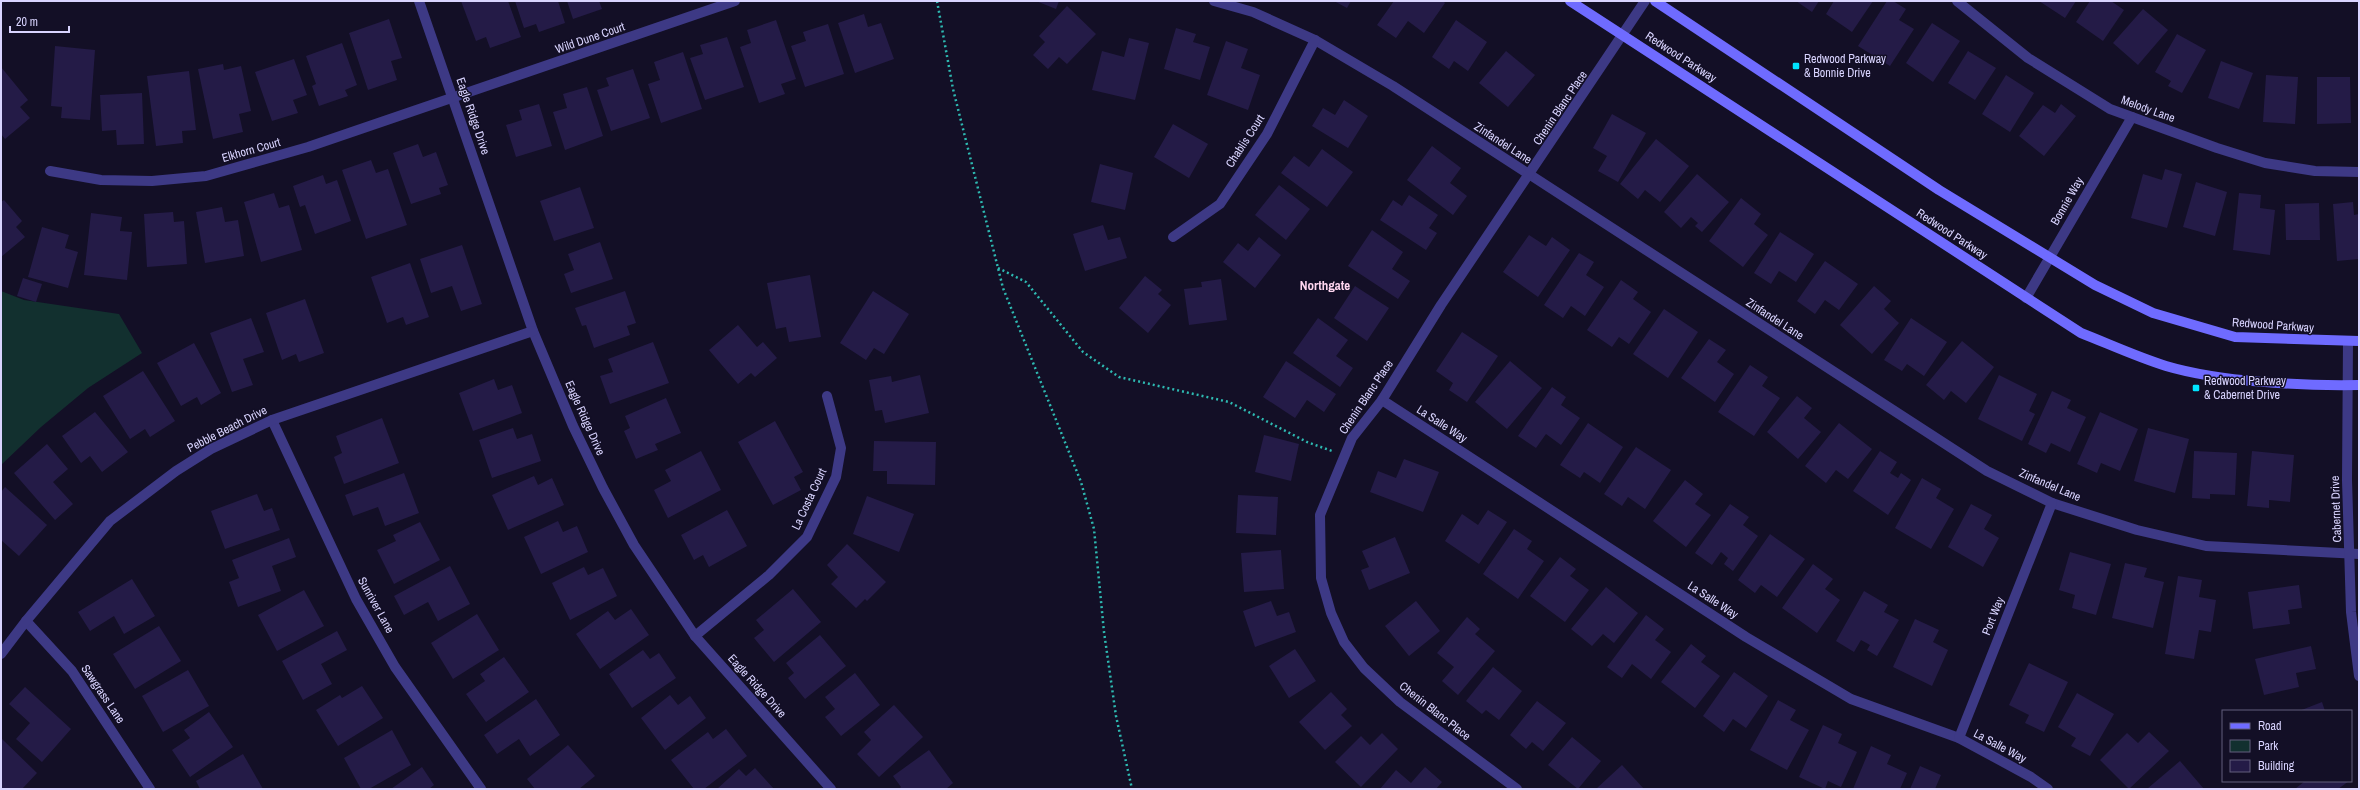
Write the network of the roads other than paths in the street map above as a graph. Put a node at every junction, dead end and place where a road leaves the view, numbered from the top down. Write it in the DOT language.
graph roads {
  1 [pos="419,1"];
  2 [pos="735,1"];
  3 [pos="1214,1"];
  4 [pos="1570,1"];
  5 [pos="1646,1"];
  6 [pos="1655,1"];
  7 [pos="1958,1"];
  8 [pos="1624,36"];
  9 [pos="1316,40"];
  10 [pos="453,98"];
  11 [pos="2132,117"];
  12 [pos="50,171"];
  13 [pos="2359,172"];
  14 [pos="1530,176"];
  15 [pos="1173,237"];
  16 [pos="2050,257"];
  17 [pos="2026,298"];
  18 [pos="533,331"];
  19 [pos="2348,341"];
  20 [pos="2359,341"];
  21 [pos="2348,385"];
  22 [pos="2359,385"];
  23 [pos="827,396"];
  24 [pos="1382,400"];
  25 [pos="272,420"];
  26 [pos="2052,503"];
  27 [pos="2355,553"];
  28 [pos="26,621"];
  29 [pos="695,636"];
  30 [pos="1,654"];
  31 [pos="2359,676"];
  32 [pos="1958,738"];
  33 [pos="150,789"];
  34 [pos="481,789"];
  35 [pos="831,789"];
  36 [pos="1517,789"];
  37 [pos="2048,789"];
  1 -- 10 [label="street, Eagle Ridge Drive"];
  2 -- 10 [label="street, Wild Dune Court"];
  3 -- 9 [label="street, Zinfandel Lane"];
  4 -- 8 [label="main road, Redwood Parkway"];
  5 -- 8 [label="street, Chenin Blanc Place"];
  6 -- 16 [label="main road, Redwood Parkway"];
  7 -- 11 [label="street, Melody Lane"];
  8 -- 14 [label="street, Chenin Blanc Place"];
  8 -- 17 [label="main road, Redwood Parkway"];
  9 -- 14 [label="street, Zinfandel Lane"];
  9 -- 15 [label="street, Chablis Court"];
  10 -- 12 [label="street, Elkhorn Court"];
  10 -- 18 [label="street, Eagle Ridge Drive"];
  11 -- 13 [label="street, Melody Lane"];
  11 -- 16 [label="street, Bonnie Way"];
  14 -- 24 [label="street, Chenin Blanc Place"];
  14 -- 26 [label="street, Zinfandel Lane"];
  16 -- 17 [label="street, Bonnie Way"];
  16 -- 19 [label="main road, Redwood Parkway"];
  17 -- 21 [label="main road, Redwood Parkway"];
  18 -- 25 [label="street, Pebble Beach Drive"];
  18 -- 29 [label="street, Eagle Ridge Drive"];
  19 -- 20 [label="main road, Redwood Parkway"];
  19 -- 21 [label="street, Cabernet Drive"];
  21 -- 22 [label="main road, Redwood Parkway"];
  21 -- 27 [label="street, Cabernet Drive"];
  23 -- 29 [label="street, La Costa Court"];
  24 -- 32 [label="street, La Salle Way"];
  24 -- 36 [label="street, Chenin Blanc Place"];
  25 -- 28 [label="street, Pebble Beach Drive"];
  25 -- 34 [label="street, Sunriver Lane"];
  26 -- 27 [label="street, Zinfandel Lane"];
  26 -- 32 [label="street, Port Way"];
  27 -- 31 [label="street, Cabernet Drive"];
  28 -- 30 [label="street, Pebble Beach Drive"];
  28 -- 33 [label="street, Sawgrass Lane"];
  29 -- 35 [label="street, Eagle Ridge Drive"];
  32 -- 37 [label="street, La Salle Way"];
}
